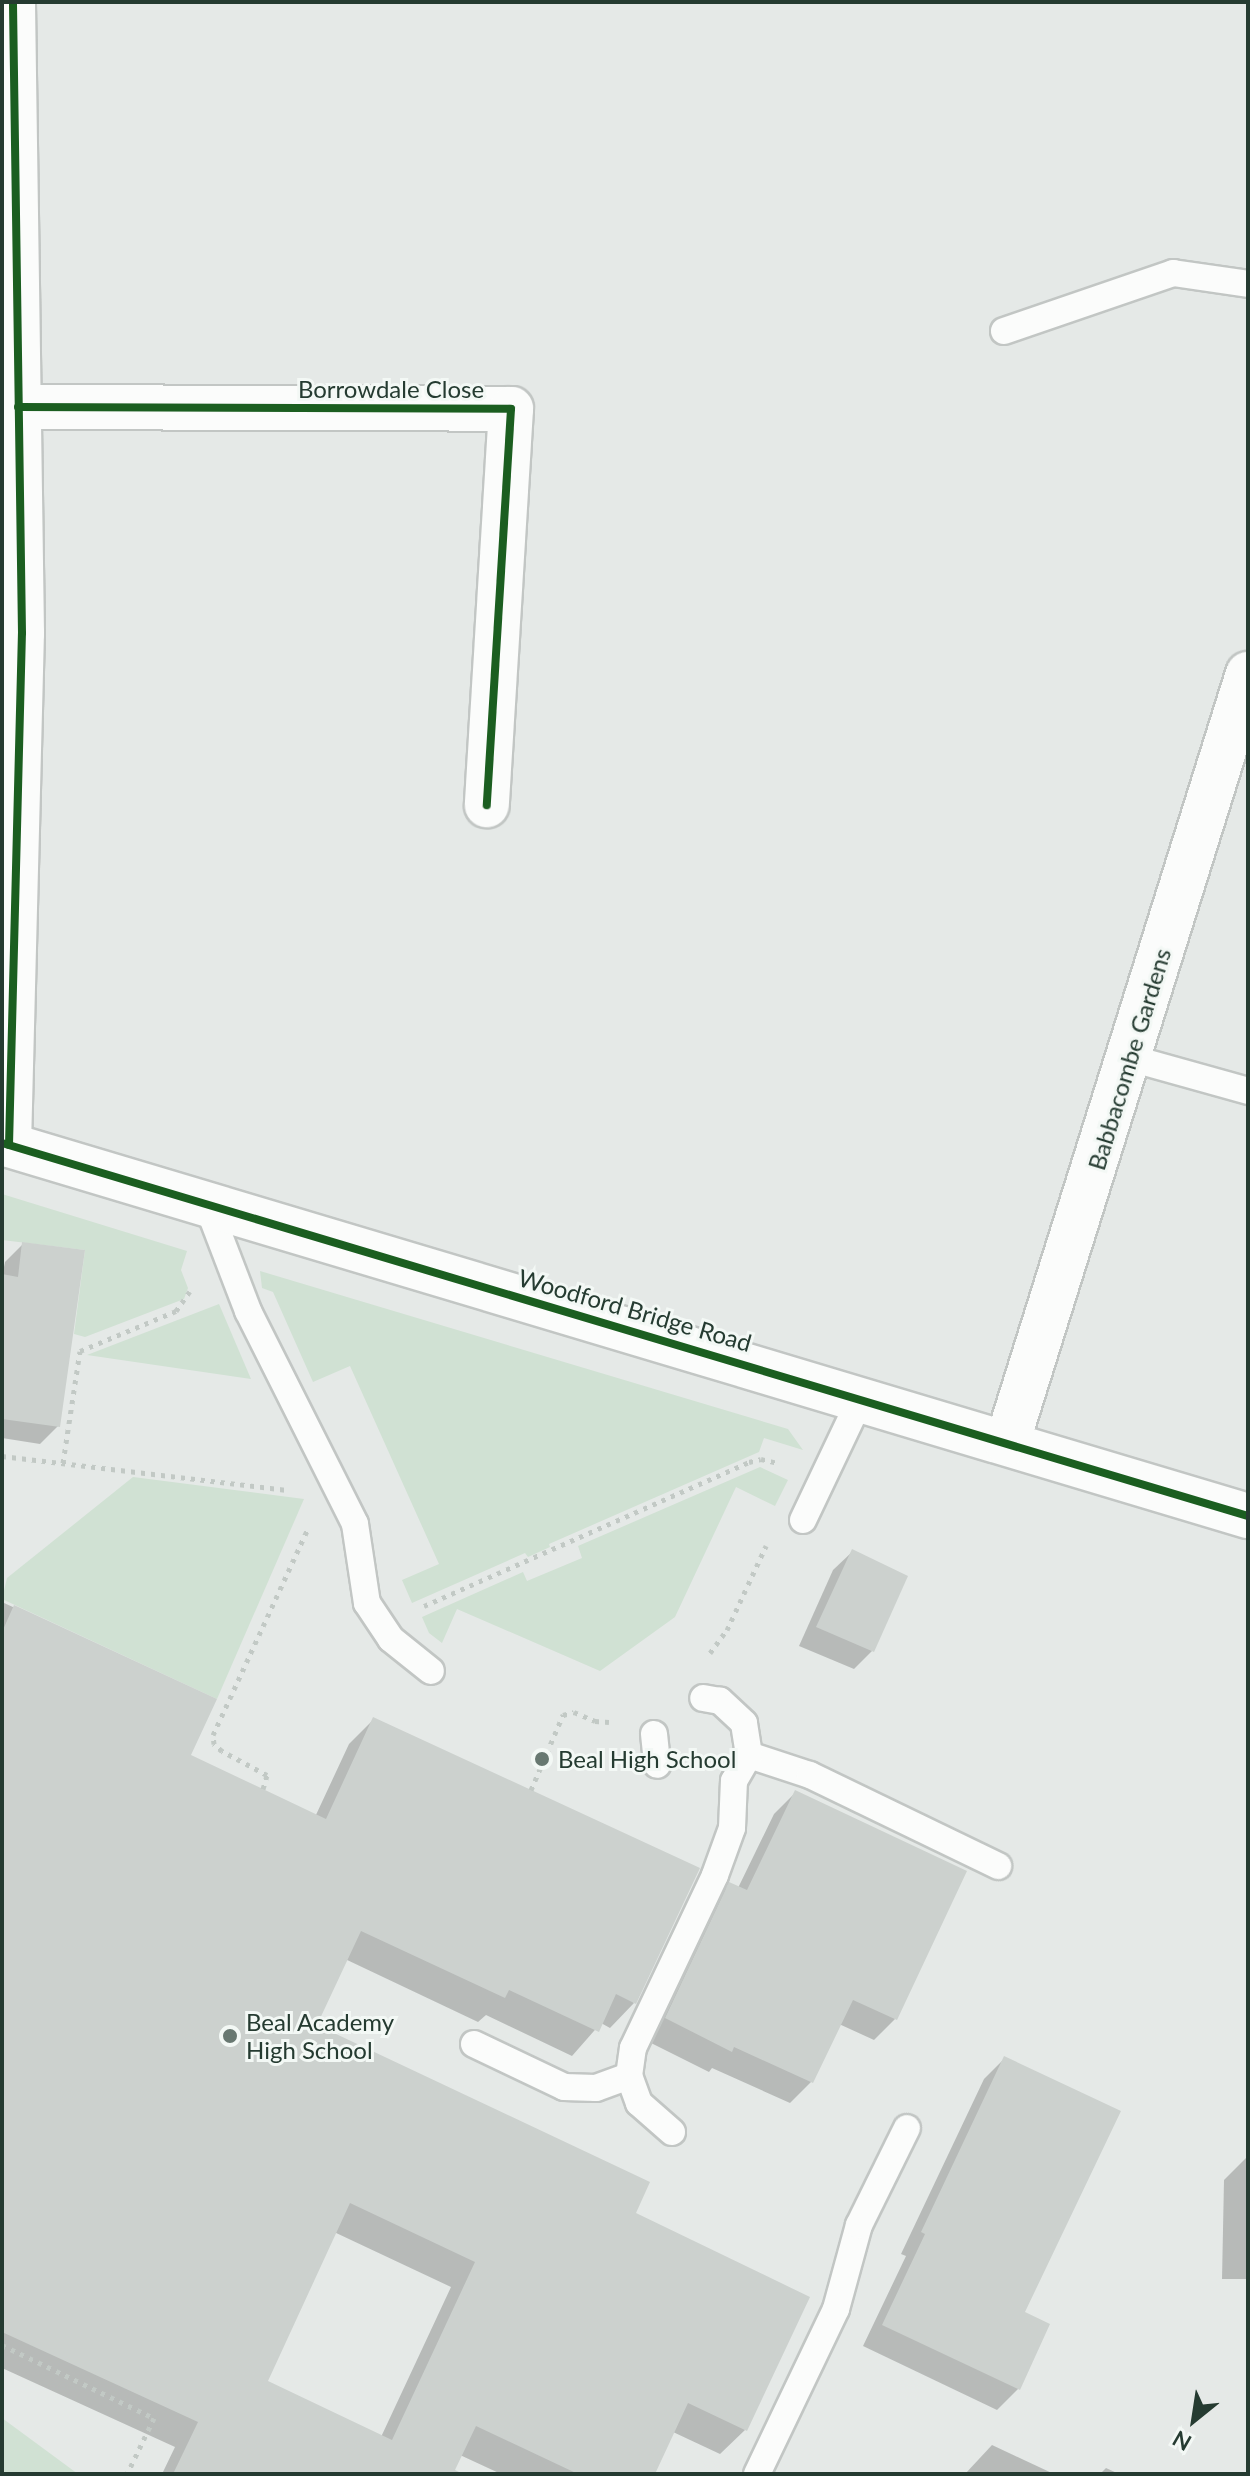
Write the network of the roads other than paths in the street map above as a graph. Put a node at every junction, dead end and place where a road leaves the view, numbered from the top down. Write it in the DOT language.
graph roads {
  1 [pos="13,2"];
  2 [pos="1248,284"];
  3 [pos="1004,331"];
  4 [pos="18,407"];
  5 [pos="12,634"];
  6 [pos="1248,674"];
  7 [pos="487,805"];
  8 [pos="1130,1058"];
  9 [pos="1248,1091"];
  10 [pos="6,1144"];
  11 [pos="207,1204"];
  12 [pos="861,1398"];
  13 [pos="1007,1443"];
  14 [pos="1248,1516"];
  15 [pos="803,1520"];
  16 [pos="431,1671"];
  17 [pos="703,1698"];
  18 [pos="654,1734"];
  19 [pos="749,1755"];
  20 [pos="657,1765"];
  21 [pos="998,1866"];
  22 [pos="474,2044"];
  23 [pos="629,2076"];
  24 [pos="907,2128"];
  25 [pos="672,2132"];
  26 [pos="757,2474"];
  1 -- 4 [label="street"];
  2 -- 3 [label="lane"];
  4 -- 5 [label="street"];
  4 -- 7 [label="street, Borrowdale Close"];
  5 -- 10 [label="street"];
  6 -- 8 [label="street, Babbacombe Gardens"];
  8 -- 9 [label="lane"];
  8 -- 13 [label="street, Babbacombe Gardens"];
  10 -- 11 [label="street, Woodford Bridge Road"];
  11 -- 12 [label="street, Woodford Bridge Road"];
  11 -- 16 [label="lane"];
  12 -- 13 [label="street, Woodford Bridge Road"];
  12 -- 15 [label="lane"];
  13 -- 14 [label="street, Woodford Bridge Road"];
  17 -- 19 [label="lane"];
  18 -- 20 [label="lane"];
  19 -- 21 [label="lane"];
  19 -- 23 [label="lane"];
  22 -- 23 [label="lane"];
  23 -- 25 [label="lane"];
  24 -- 26 [label="lane"];
}
